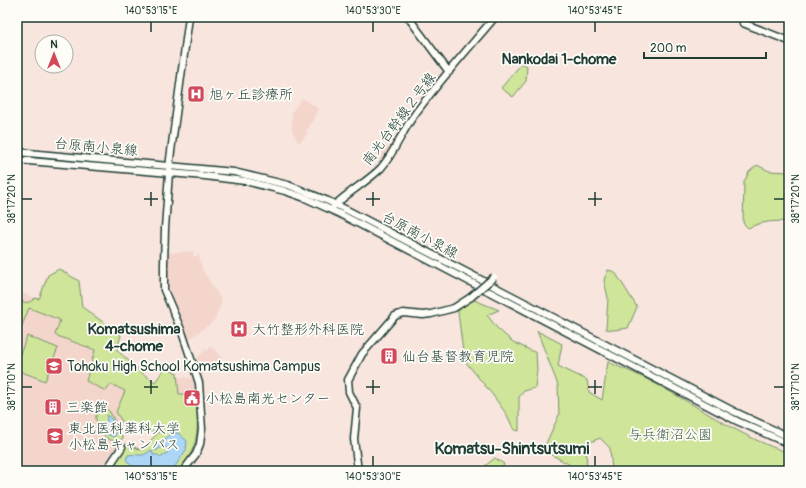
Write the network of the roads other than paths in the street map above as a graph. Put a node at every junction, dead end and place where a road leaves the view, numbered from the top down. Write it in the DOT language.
graph roads {
  1 [pos="189,17"];
  2 [pos="408,17"];
  3 [pos="495,17"];
  4 [pos="747,17"];
  5 [pos="789,41"];
  6 [pos="449,72"];
  7 [pos="17,152"];
  8 [pos="17,160"];
  9 [pos="170,166"];
  10 [pos="169,173"];
  11 [pos="245,178"];
  12 [pos="336,204"];
  13 [pos="331,210"];
  14 [pos="494,277"];
  15 [pos="738,418"];
  16 [pos="789,437"];
  17 [pos="789,444"];
  18 [pos="122,447"];
  19 [pos="106,471"];
  20 [pos="183,471"];
  21 [pos="358,471"];
  1 -- 9 [label="street"];
  2 -- 6 [label="street"];
  3 -- 6 [label="street, 南光台幹線２号線"];
  4 -- 5 [label="street"];
  6 -- 12 [label="street, 南光台幹線２号線"];
  7 -- 9 [label="street, 台原南小泉線"];
  8 -- 10 [label="street, 台原南小泉線"];
  9 -- 10 [label="street"];
  9 -- 11 [label="street, 台原南小泉線"];
  10 -- 11 [label="street, 台原南小泉線"];
  10 -- 20 [label="street"];
  11 -- 12 [label="street, 台原南小泉線"];
  11 -- 13 [label="street, 台原南小泉線"];
  12 -- 13 [label="street, 南光台幹線２号線"];
  12 -- 15 [label="street, 台原南小泉線"];
  13 -- 15 [label="street, 台原南小泉線"];
  14 -- 21 [label="street, bridge"];
  15 -- 16 [label="street"];
  15 -- 17 [label="street, 台原南小泉線"];
  18 -- 19 [label="street"];
}
